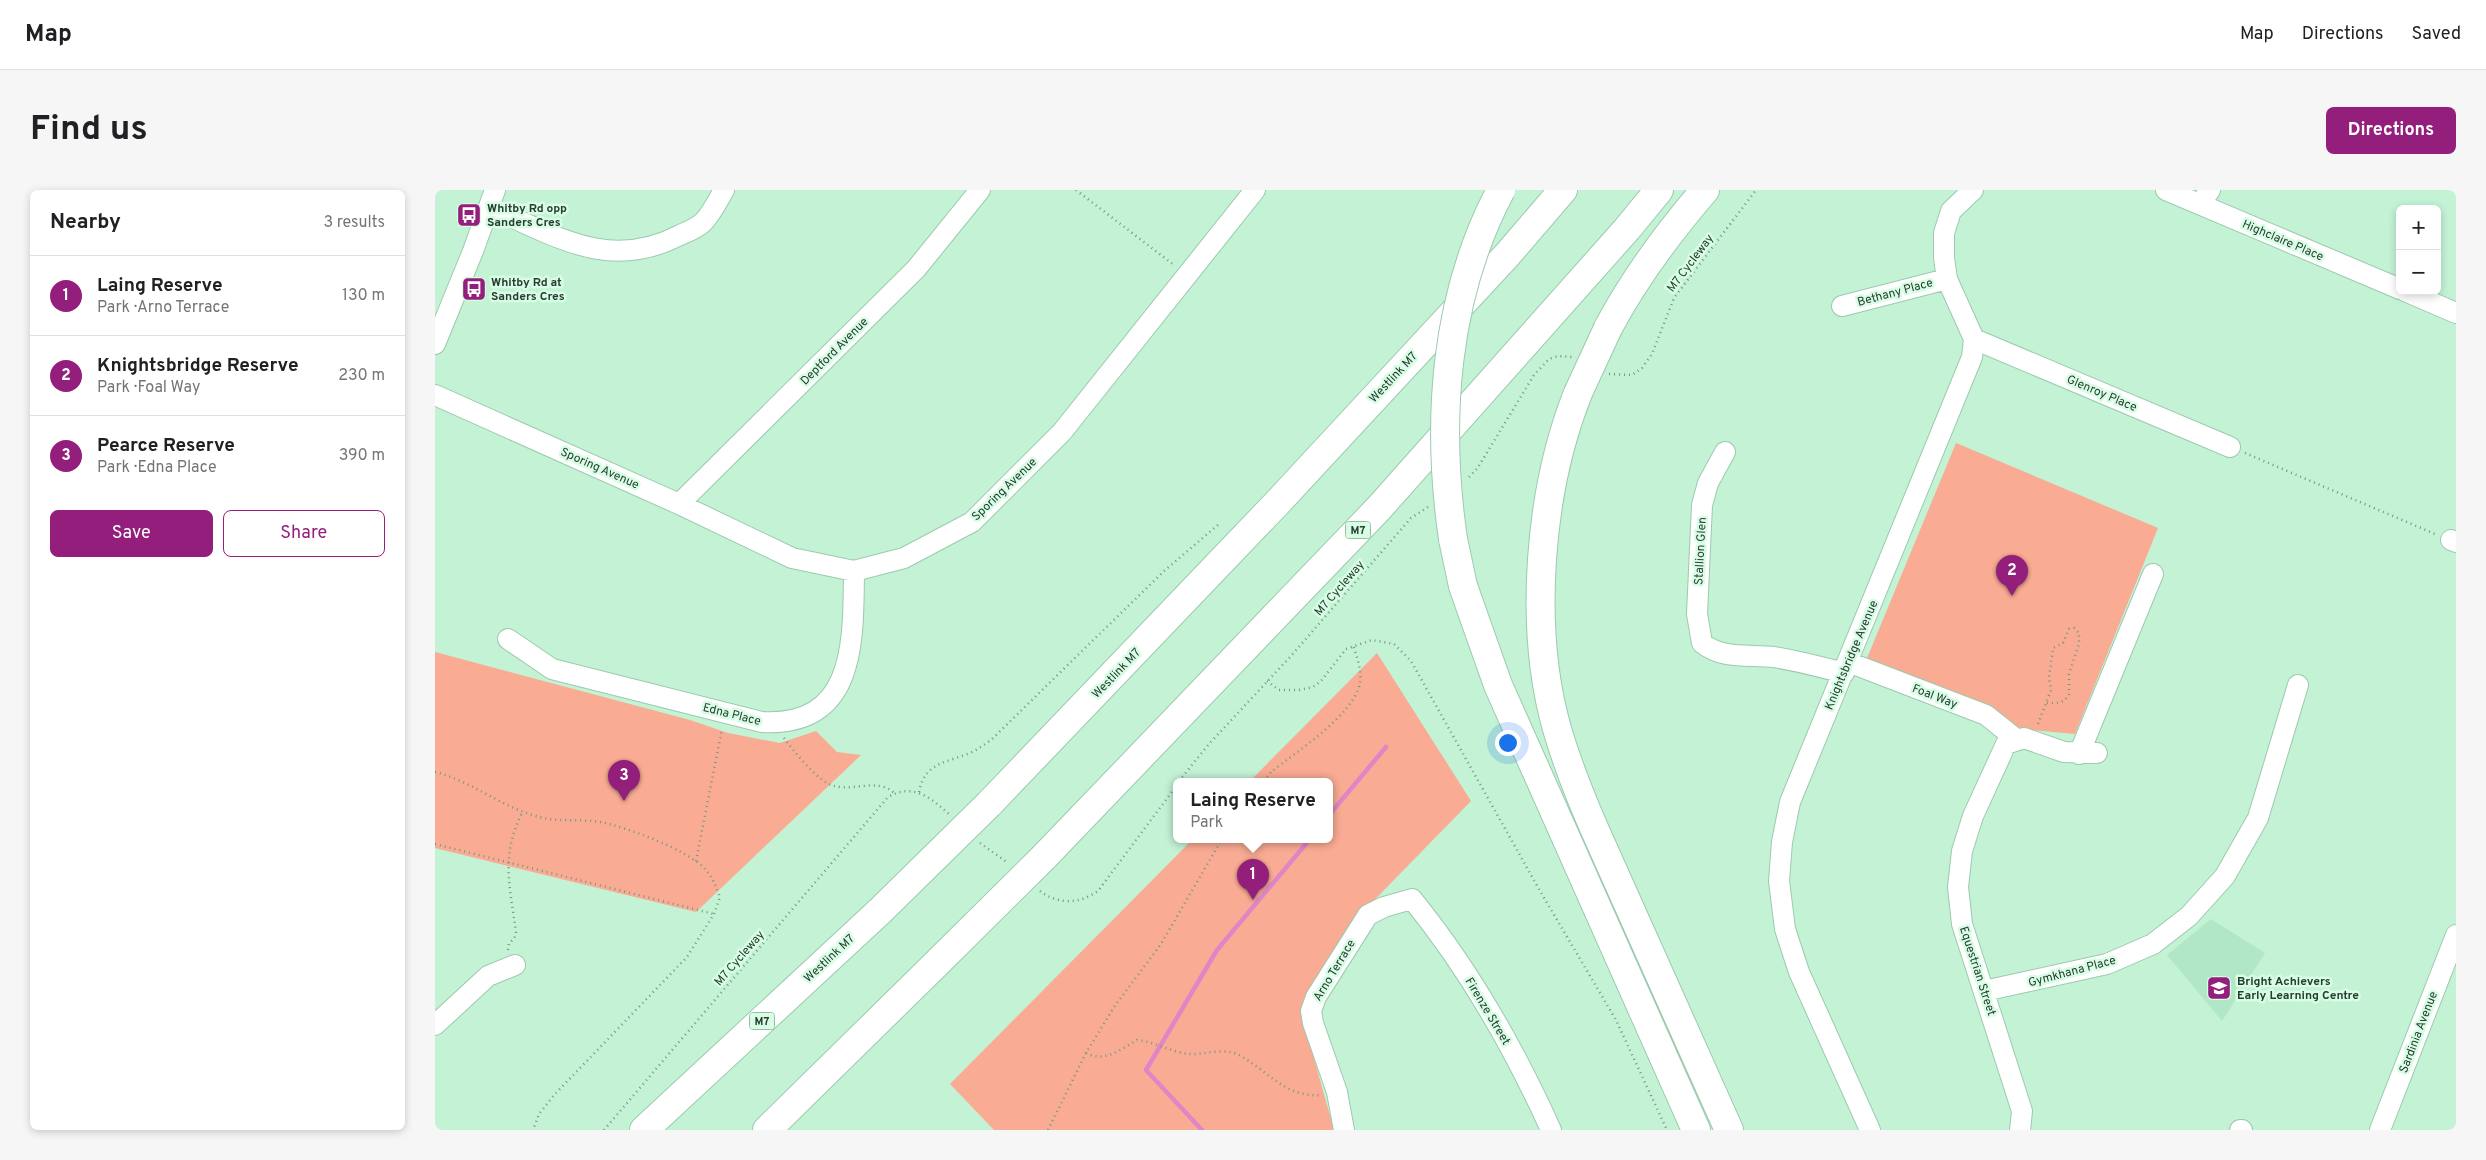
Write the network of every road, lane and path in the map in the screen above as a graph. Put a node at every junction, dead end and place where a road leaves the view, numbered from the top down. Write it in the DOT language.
graph roads {
  1 [pos="725,190"];
  2 [pos="980,190"];
  3 [pos="1076,190"];
  4 [pos="1255,190"];
  5 [pos="1501,190"];
  6 [pos="1563,190"];
  7 [pos="1659,190"];
  8 [pos="1705,190"];
  9 [pos="1756,190"];
  10 [pos="1973,190"];
  11 [pos="2166,190"];
  12 [pos="2205,197"];
  13 [pos="492,199"];
  14 [pos="1187,275"];
  15 [pos="1947,279"];
  16 [pos="2396,287"];
  17 [pos="2414,295"];
  18 [pos="1843,306"];
  19 [pos="2456,313"];
  20 [pos="1974,339"];
  21 [pos="435,344"];
  22 [pos="1633,375"];
  23 [pos="435,395"];
  24 [pos="1514,410"];
  25 [pos="2230,447"];
  26 [pos="1725,452"];
  27 [pos="1467,479"];
  28 [pos="679,504"];
  29 [pos="1433,504"];
  30 [pos="1219,524"];
  31 [pos="2453,541"];
  32 [pos="854,571"];
  33 [pos="2153,574"];
  34 [pos="508,639"];
  35 [pos="1353,645"];
  36 [pos="1846,668"];
  37 [pos="1267,681"];
  38 [pos="2297,685"];
  39 [pos="2046,703"];
  40 [pos="722,727"];
  41 [pos="2024,739"];
  42 [pos="788,743"];
  43 [pos="435,772"];
  44 [pos="1181,778"];
  45 [pos="1266,778"];
  46 [pos="919,792"];
  47 [pos="894,793"];
  48 [pos="889,797"];
  49 [pos="523,811"];
  50 [pos="1220,843"];
  51 [pos="435,844"];
  52 [pos="696,861"];
  53 [pos="507,862"];
  54 [pos="1412,899"];
  55 [pos="714,914"];
  56 [pos="2456,934"];
  57 [pos="515,965"];
  58 [pos="1984,991"];
  59 [pos="435,1025"];
  60 [pos="1086,1053"];
  61 [pos="1337,1092"];
  62 [pos="533,1130"];
  63 [pos="604,1130"];
  64 [pos="643,1130"];
  65 [pos="767,1130"];
  66 [pos="1048,1130"];
  67 [pos="1344,1130"];
  68 [pos="1551,1130"];
  69 [pos="1667,1130"];
  70 [pos="1695,1130"];
  71 [pos="1729,1130"];
  72 [pos="1870,1130"];
  73 [pos="2019,1130"];
  74 [pos="2380,1130"];
  1 -- 13 [label="street"];
  2 -- 28 [label="street, Deptford Avenue"];
  3 -- 14 [label="path"];
  4 -- 14 [label="street, Sporing Avenue"];
  5 -- 70 [label="highway, bridge"];
  6 -- 64 [label="highway, Westlink M7 / M7, bridge"];
  7 -- 65 [label="highway, M7, bridge"];
  8 -- 71 [label="highway, bridge"];
  9 -- 22 [label="path, M7 Cycleway"];
  10 -- 15 [label="street"];
  11 -- 12 [label="street, Highclaire Place"];
  12 -- 16 [label="street, Highclaire Place"];
  13 -- 21 [label="street"];
  14 -- 32 [label="street, Sporing Avenue"];
  15 -- 18 [label="street, Bethany Place"];
  15 -- 20 [label="street"];
  17 -- 19 [label="street"];
  20 -- 25 [label="street, Glenroy Place"];
  20 -- 36 [label="street, Knightsbridge Avenue"];
  23 -- 28 [label="street, Sporing Avenue"];
  24 -- 27 [label="path"];
  25 -- 31 [label="path"];
  26 -- 36 [label="street, Stallion Glen"];
  28 -- 32 [label="street, Sporing Avenue"];
  29 -- 37 [label="path, M7 Cycleway"];
  30 -- 46 [label="path"];
  32 -- 34 [label="street, Edna Place"];
  33 -- 41 [label="street"];
  35 -- 37 [label="path"];
  35 -- 45 [label="path"];
  35 -- 69 [label="path"];
  36 -- 41 [label="street, Foal Way"];
  36 -- 72 [label="street, Knightsbridge Avenue"];
  37 -- 44 [label="path, M7 Cycleway"];
  38 -- 58 [label="street, Gymkhana Place"];
  39 -- 39 [label="path"];
  39 -- 41 [label="path"];
  40 -- 52 [label="path"];
  41 -- 58 [label="street, Equestrian Street"];
  42 -- 47 [label="path"];
  43 -- 49 [label="path"];
  48 -- 63 [label="path, M7 Cycleway"];
  49 -- 52 [label="path"];
  49 -- 53 [label="path"];
  50 -- 60 [label="path"];
  51 -- 53 [label="path"];
  52 -- 55 [label="path"];
  53 -- 55 [label="path"];
  53 -- 57 [label="path"];
  54 -- 61 [label="street, Arno Terrace"];
  54 -- 68 [label="street, Firenze Street"];
  55 -- 62 [label="path"];
  56 -- 74 [label="street, Sardinia Avenue"];
  57 -- 59 [label="street"];
  58 -- 73 [label="street, Equestrian Street"];
  60 -- 61 [label="path"];
  60 -- 66 [label="path"];
  61 -- 67 [label="street, Arno Terrace"];
}
